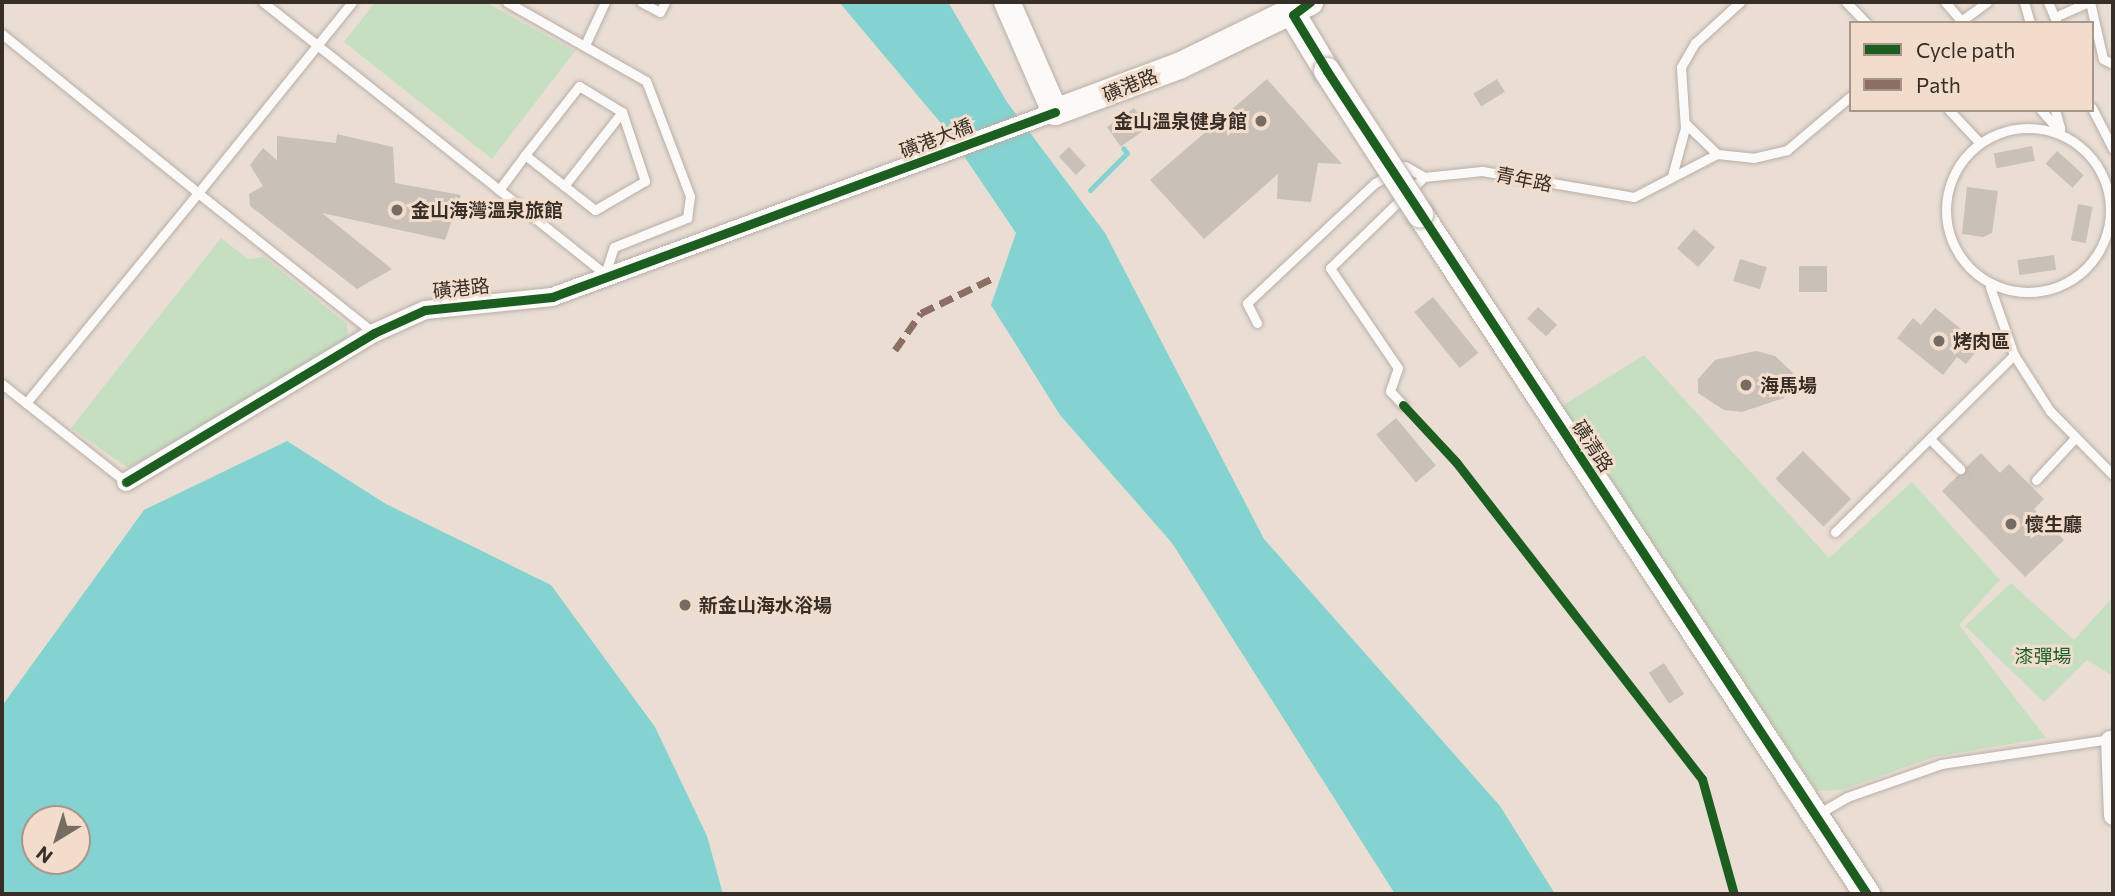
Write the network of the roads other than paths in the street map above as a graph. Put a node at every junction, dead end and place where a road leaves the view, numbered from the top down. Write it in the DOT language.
graph roads {
  1 [pos="264,2"];
  2 [pos="352,2"];
  3 [pos="507,2"];
  4 [pos="605,2"];
  5 [pos="640,2"];
  6 [pos="665,2"];
  7 [pos="1007,2"];
  8 [pos="1740,2"];
  9 [pos="1846,2"];
  10 [pos="1945,2"];
  11 [pos="1987,2"];
  12 [pos="2024,2"];
  13 [pos="2048,2"];
  14 [pos="2090,2"];
  15 [pos="1297,6"];
  16 [pos="2056,20"];
  17 [pos="1864,21"];
  18 [pos="1961,21"];
  19 [pos="1963,21"];
  20 [pos="2029,21"];
  21 [pos="2,34"];
  22 [pos="585,45"];
  23 [pos="319,46"];
  24 [pos="2113,64"];
  25 [pos="1849,98"];
  26 [pos="622,112"];
  27 [pos="1055,112"];
  28 [pos="1952,112"];
  29 [pos="2043,112"];
  30 [pos="2056,112"];
  31 [pos="2094,112"];
  32 [pos="1685,123"];
  33 [pos="2061,133"];
  34 [pos="1980,143"];
  35 [pos="2113,149"];
  36 [pos="1717,154"];
  37 [pos="525,155"];
  38 [pos="1672,176"];
  39 [pos="1424,177"];
  40 [pos="564,186"];
  41 [pos="499,190"];
  42 [pos="198,193"];
  43 [pos="830,197"];
  44 [pos="605,274"];
  45 [pos="1990,287"];
  46 [pos="1257,323"];
  47 [pos="374,333"];
  48 [pos="2014,355"];
  49 [pos="2,384"];
  50 [pos="26,403"];
  51 [pos="1403,405"];
  52 [pos="2075,438"];
  53 [pos="1932,441"];
  54 [pos="1960,469"];
  55 [pos="2113,475"];
  56 [pos="2036,480"];
  57 [pos="126,482"];
  58 [pos="1835,532"];
  59 [pos="2112,737"];
  60 [pos="1815,816"];
  61 [pos="2113,816"];
  62 [pos="1867,894"];
  1 -- 23 [label="lane"];
  2 -- 23 [label="lane"];
  3 -- 22 [label="lane"];
  4 -- 22 [label="lane"];
  5 -- 6 [label="lane"];
  7 -- 27 [label="street"];
  8 -- 32 [label="lane"];
  9 -- 17 [label="lane"];
  10 -- 18 [label="lane"];
  11 -- 19 [label="lane"];
  12 -- 20 [label="lane"];
  13 -- 16 [label="lane"];
  14 -- 16 [label="lane"];
  14 -- 24 [label="lane"];
  15 -- 27 [label="street, 磺港路"];
  15 -- 60 [label="street, 磺清路, bridge"];
  21 -- 42 [label="lane"];
  22 -- 44 [label="lane"];
  23 -- 41 [label="lane"];
  23 -- 42 [label="lane"];
  25 -- 36 [label="lane"];
  26 -- 37 [label="lane"];
  26 -- 40 [label="lane"];
  26 -- 40 [label="lane"];
  27 -- 43 [label="street, 磺港大橋"];
  28 -- 34 [label="lane"];
  29 -- 33 [label="lane"];
  30 -- 33 [label="lane"];
  31 -- 35 [label="lane"];
  32 -- 36 [label="lane"];
  32 -- 38 [label="lane"];
  33 -- 34 [label="lane"];
  33 -- 45 [label="lane"];
  34 -- 45 [label="lane"];
  36 -- 38 [label="lane, 青年路"];
  37 -- 40 [label="lane"];
  37 -- 41 [label="lane"];
  38 -- 39 [label="lane, 青年路"];
  39 -- 46 [label="lane, 青年路"];
  39 -- 51 [label="lane"];
  41 -- 44 [label="lane"];
  42 -- 47 [label="lane"];
  42 -- 50 [label="lane"];
  43 -- 44 [label="street, 磺港路"];
  44 -- 47 [label="street, 磺港路"];
  45 -- 48 [label="lane"];
  47 -- 57 [label="street, 磺港路"];
  48 -- 52 [label="lane"];
  48 -- 53 [label="lane"];
  49 -- 50 [label="lane"];
  50 -- 57 [label="lane"];
  52 -- 55 [label="lane"];
  52 -- 56 [label="lane"];
  53 -- 54 [label="lane"];
  53 -- 58 [label="lane"];
  59 -- 60 [label="lane"];
  59 -- 61 [label="street"];
  60 -- 62 [label="street, 磺清路"];
}
